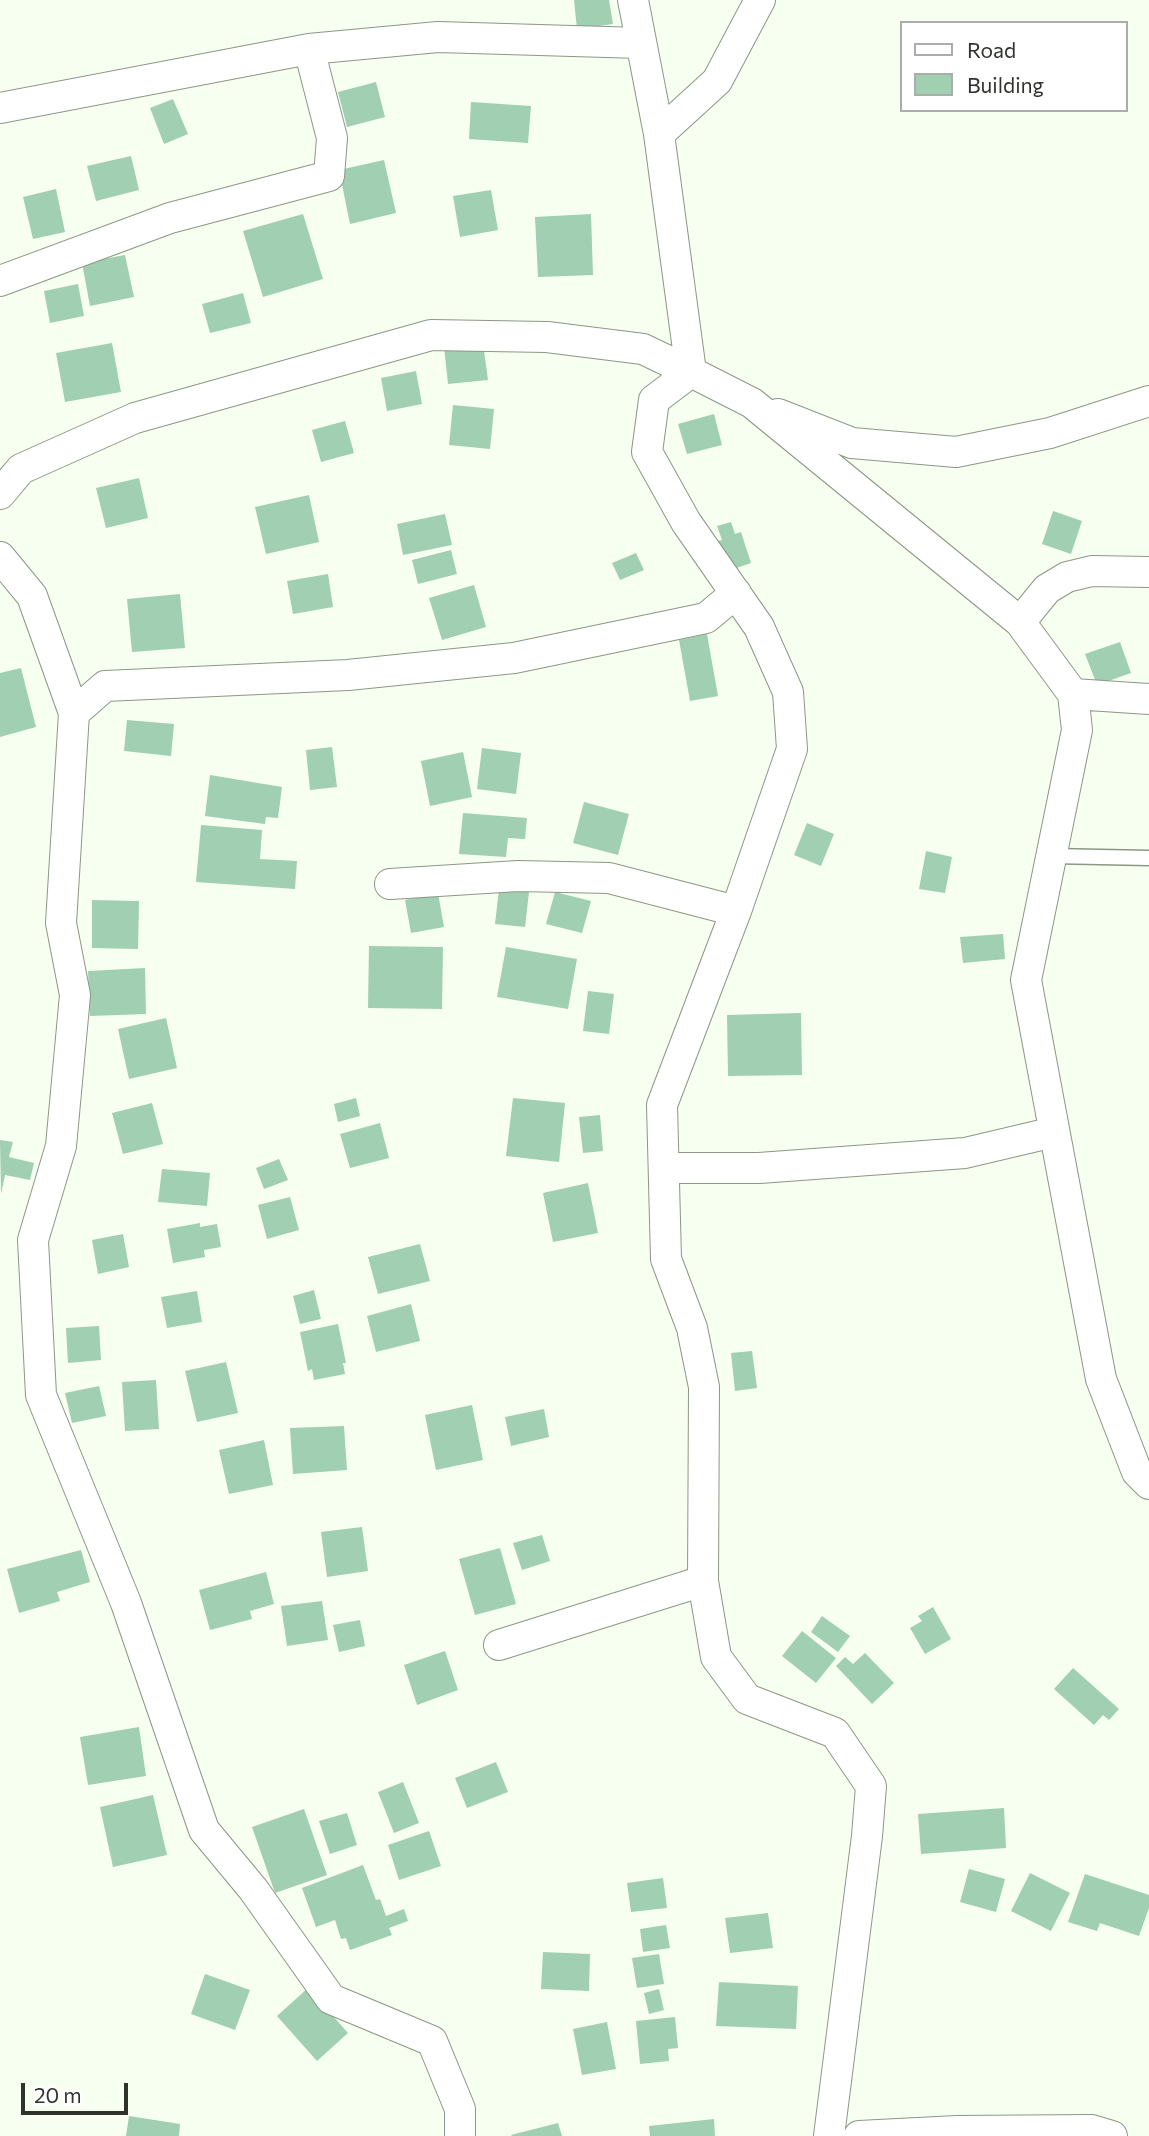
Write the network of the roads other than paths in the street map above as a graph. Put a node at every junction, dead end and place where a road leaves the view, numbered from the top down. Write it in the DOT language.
graph roads {
  1 [pos="633,0"];
  2 [pos="760,0"];
  3 [pos="640,43"];
  4 [pos="309,49"];
  5 [pos="0,108"];
  6 [pos="659,134"];
  7 [pos="0,281"];
  8 [pos="691,372"];
  9 [pos="1149,401"];
  10 [pos="752,403"];
  11 [pos="0,494"];
  12 [pos="0,557"];
  13 [pos="1149,572"];
  14 [pos="736,593"];
  15 [pos="1020,622"];
  16 [pos="1073,694"];
  17 [pos="1149,699"];
  18 [pos="74,713"];
  19 [pos="1051,856"];
  20 [pos="1149,858"];
  21 [pos="390,884"];
  22 [pos="737,911"];
  23 [pos="1054,1132"];
  24 [pos="664,1168"];
  25 [pos="1149,1484"];
  26 [pos="703,1581"];
  27 [pos="499,1645"];
  28 [pos="460,2136"];
  29 [pos="829,2136"];
  30 [pos="859,2136"];
  31 [pos="1112,2136"];
  1 -- 3 [label="street"];
  2 -- 6 [label="street"];
  3 -- 4 [label="street"];
  3 -- 6 [label="street"];
  4 -- 5 [label="street"];
  4 -- 7 [label="street"];
  6 -- 8 [label="street"];
  8 -- 10 [label="street"];
  8 -- 11 [label="street"];
  8 -- 14 [label="street"];
  9 -- 10 [label="street"];
  10 -- 15 [label="street"];
  12 -- 18 [label="street"];
  13 -- 15 [label="street"];
  14 -- 18 [label="street"];
  14 -- 22 [label="street"];
  15 -- 16 [label="street"];
  16 -- 17 [label="street"];
  16 -- 19 [label="street"];
  18 -- 28 [label="street"];
  19 -- 20 [label="lane"];
  19 -- 23 [label="street"];
  21 -- 22 [label="street"];
  22 -- 24 [label="street"];
  23 -- 24 [label="street"];
  23 -- 25 [label="street"];
  24 -- 26 [label="street"];
  26 -- 27 [label="street"];
  26 -- 29 [label="street"];
  30 -- 31 [label="street"];
}
